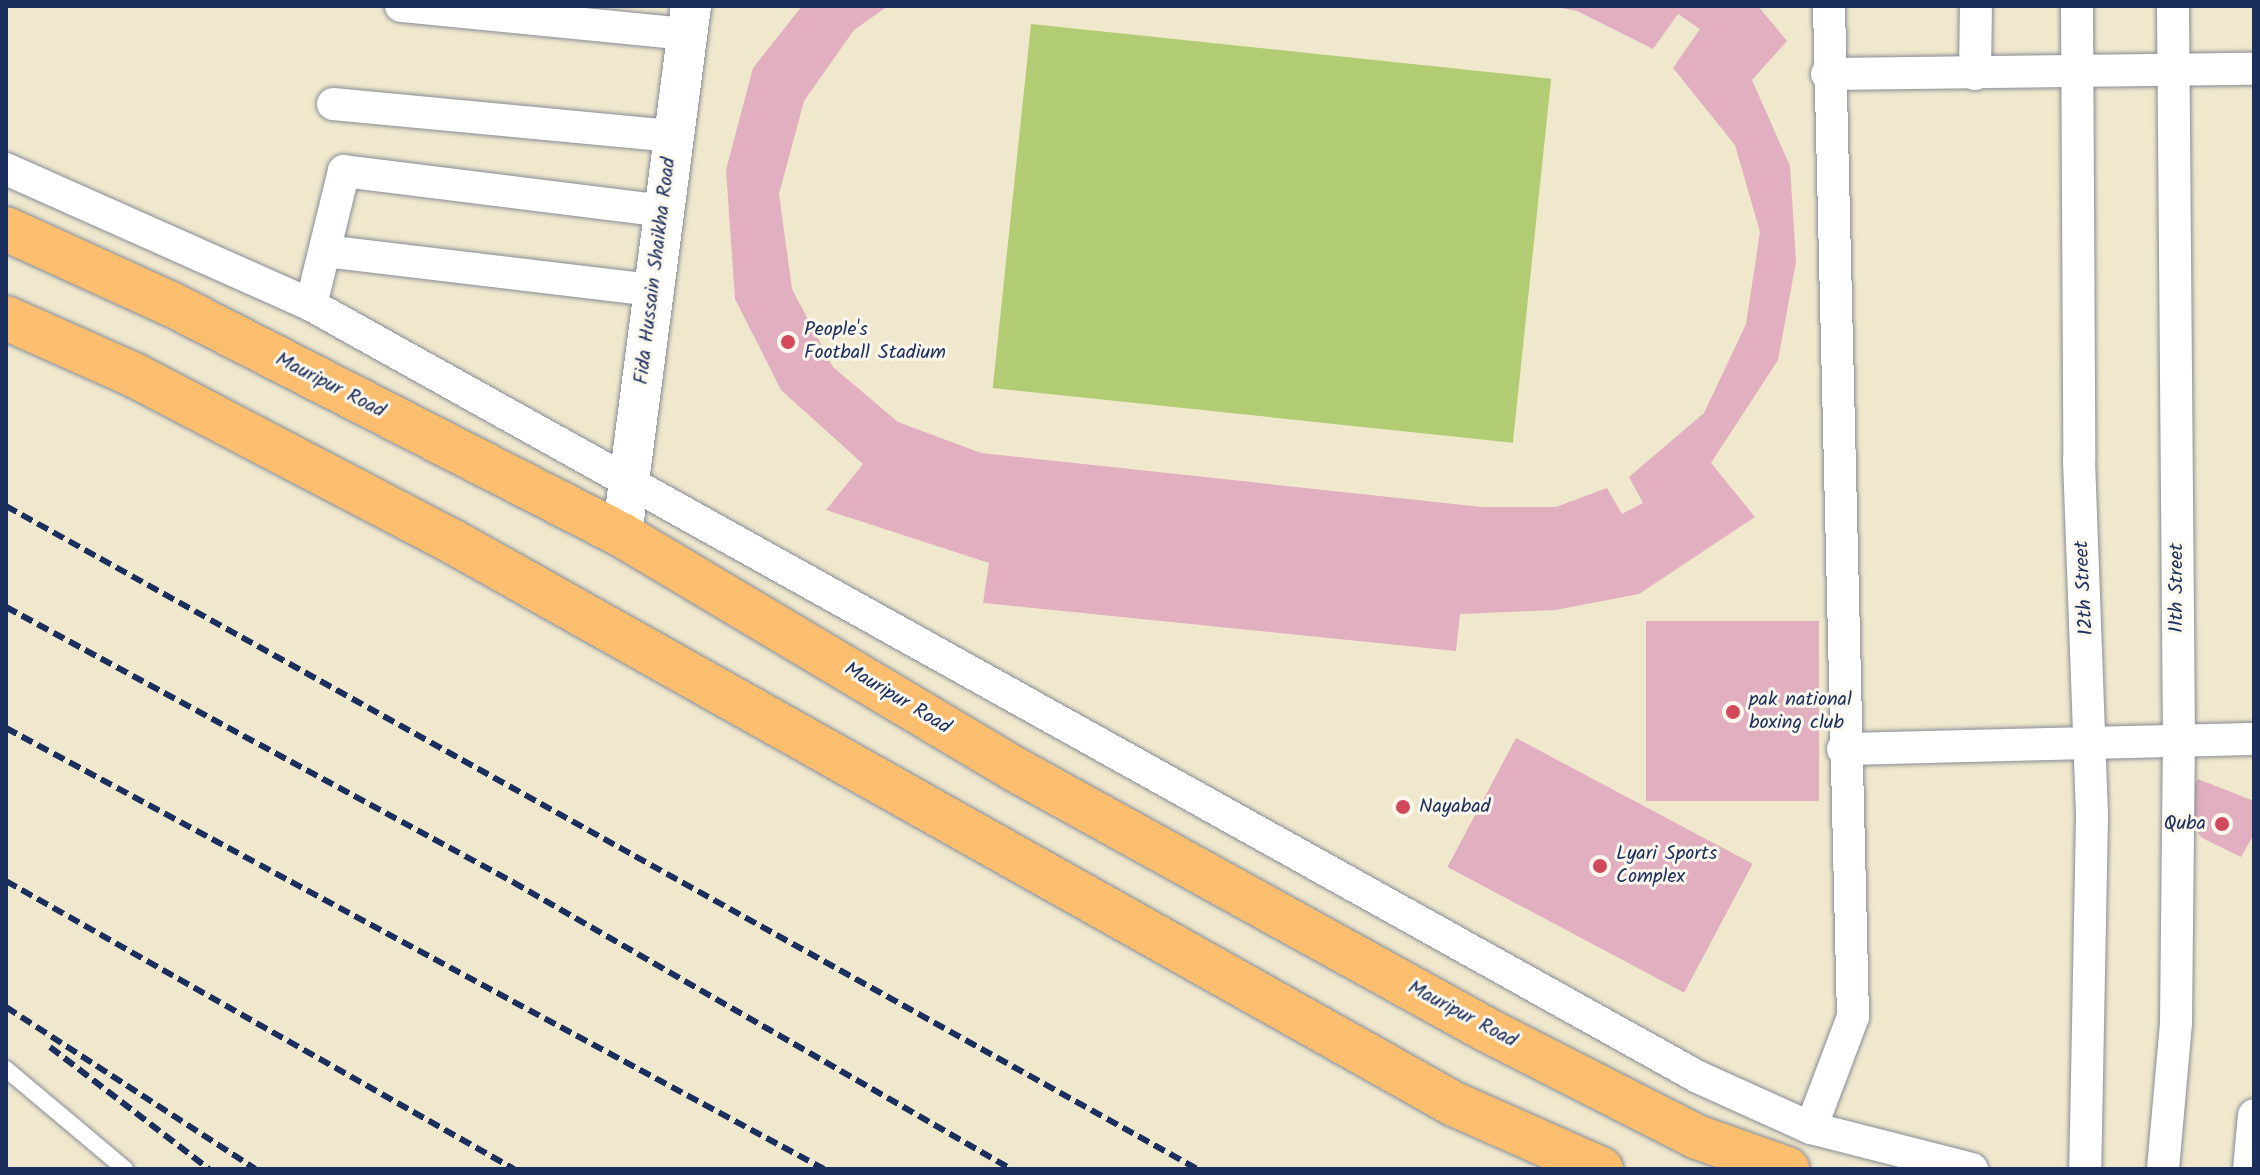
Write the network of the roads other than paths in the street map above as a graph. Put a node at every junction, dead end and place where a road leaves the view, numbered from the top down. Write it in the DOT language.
graph roads {
  1 [pos="401,6"];
  2 [pos="1829,6"];
  3 [pos="1976,6"];
  4 [pos="2077,6"];
  5 [pos="2173,6"];
  6 [pos="689,20"];
  7 [pos="2254,69"];
  8 [pos="2173,71"];
  9 [pos="2078,72"];
  10 [pos="1827,74"];
  11 [pos="1975,74"];
  12 [pos="333,104"];
  13 [pos="674,136"];
  14 [pos="6,169"];
  15 [pos="664,211"];
  16 [pos="6,229"];
  17 [pos="325,251"];
  18 [pos="654,290"];
  19 [pos="311,305"];
  20 [pos="6,318"];
  21 [pos="630,477"];
  22 [pos="622,535"];
  23 [pos="2254,739"];
  24 [pos="2179,740"];
  25 [pos="2092,741"];
  26 [pos="1843,749"];
  27 [pos="6,1069"];
  28 [pos="2254,1115"];
  29 [pos="1811,1128"];
  30 [pos="125,1169"];
  31 [pos="1601,1169"];
  32 [pos="1787,1169"];
  33 [pos="1972,1169"];
  34 [pos="2085,1169"];
  35 [pos="2163,1169"];
  36 [pos="2249,1169"];
  1 -- 6 [label="street"];
  2 -- 10 [label="street"];
  3 -- 11 [label="street"];
  4 -- 9 [label="street, 12th Street"];
  5 -- 8 [label="street, 11th Street"];
  6 -- 13 [label="street, Fida Hussain Shaikha Road"];
  7 -- 8 [label="street"];
  8 -- 9 [label="street"];
  8 -- 24 [label="street, 11th Street"];
  9 -- 11 [label="street"];
  9 -- 25 [label="street, 12th Street"];
  10 -- 11 [label="street"];
  10 -- 26 [label="street"];
  12 -- 13 [label="street"];
  13 -- 15 [label="street, Fida Hussain Shaikha Road"];
  14 -- 19 [label="street"];
  15 -- 17 [label="street"];
  15 -- 18 [label="street, Fida Hussain Shaikha Road"];
  16 -- 22 [label="highway, Mauripur Road"];
  17 -- 18 [label="street"];
  17 -- 19 [label="street"];
  18 -- 21 [label="street, Fida Hussain Shaikha Road"];
  19 -- 21 [label="street"];
  20 -- 31 [label="highway"];
  21 -- 22 [label="street, Fida Hussain Shaikha Road"];
  21 -- 29 [label="street"];
  22 -- 32 [label="highway, Mauripur Road"];
  23 -- 24 [label="street"];
  24 -- 25 [label="street"];
  24 -- 35 [label="street, 11th Street"];
  25 -- 26 [label="street"];
  25 -- 34 [label="street, 12th Street"];
  26 -- 29 [label="street"];
  27 -- 30 [label="lane"];
  28 -- 36 [label="street"];
  29 -- 33 [label="street"];
}
